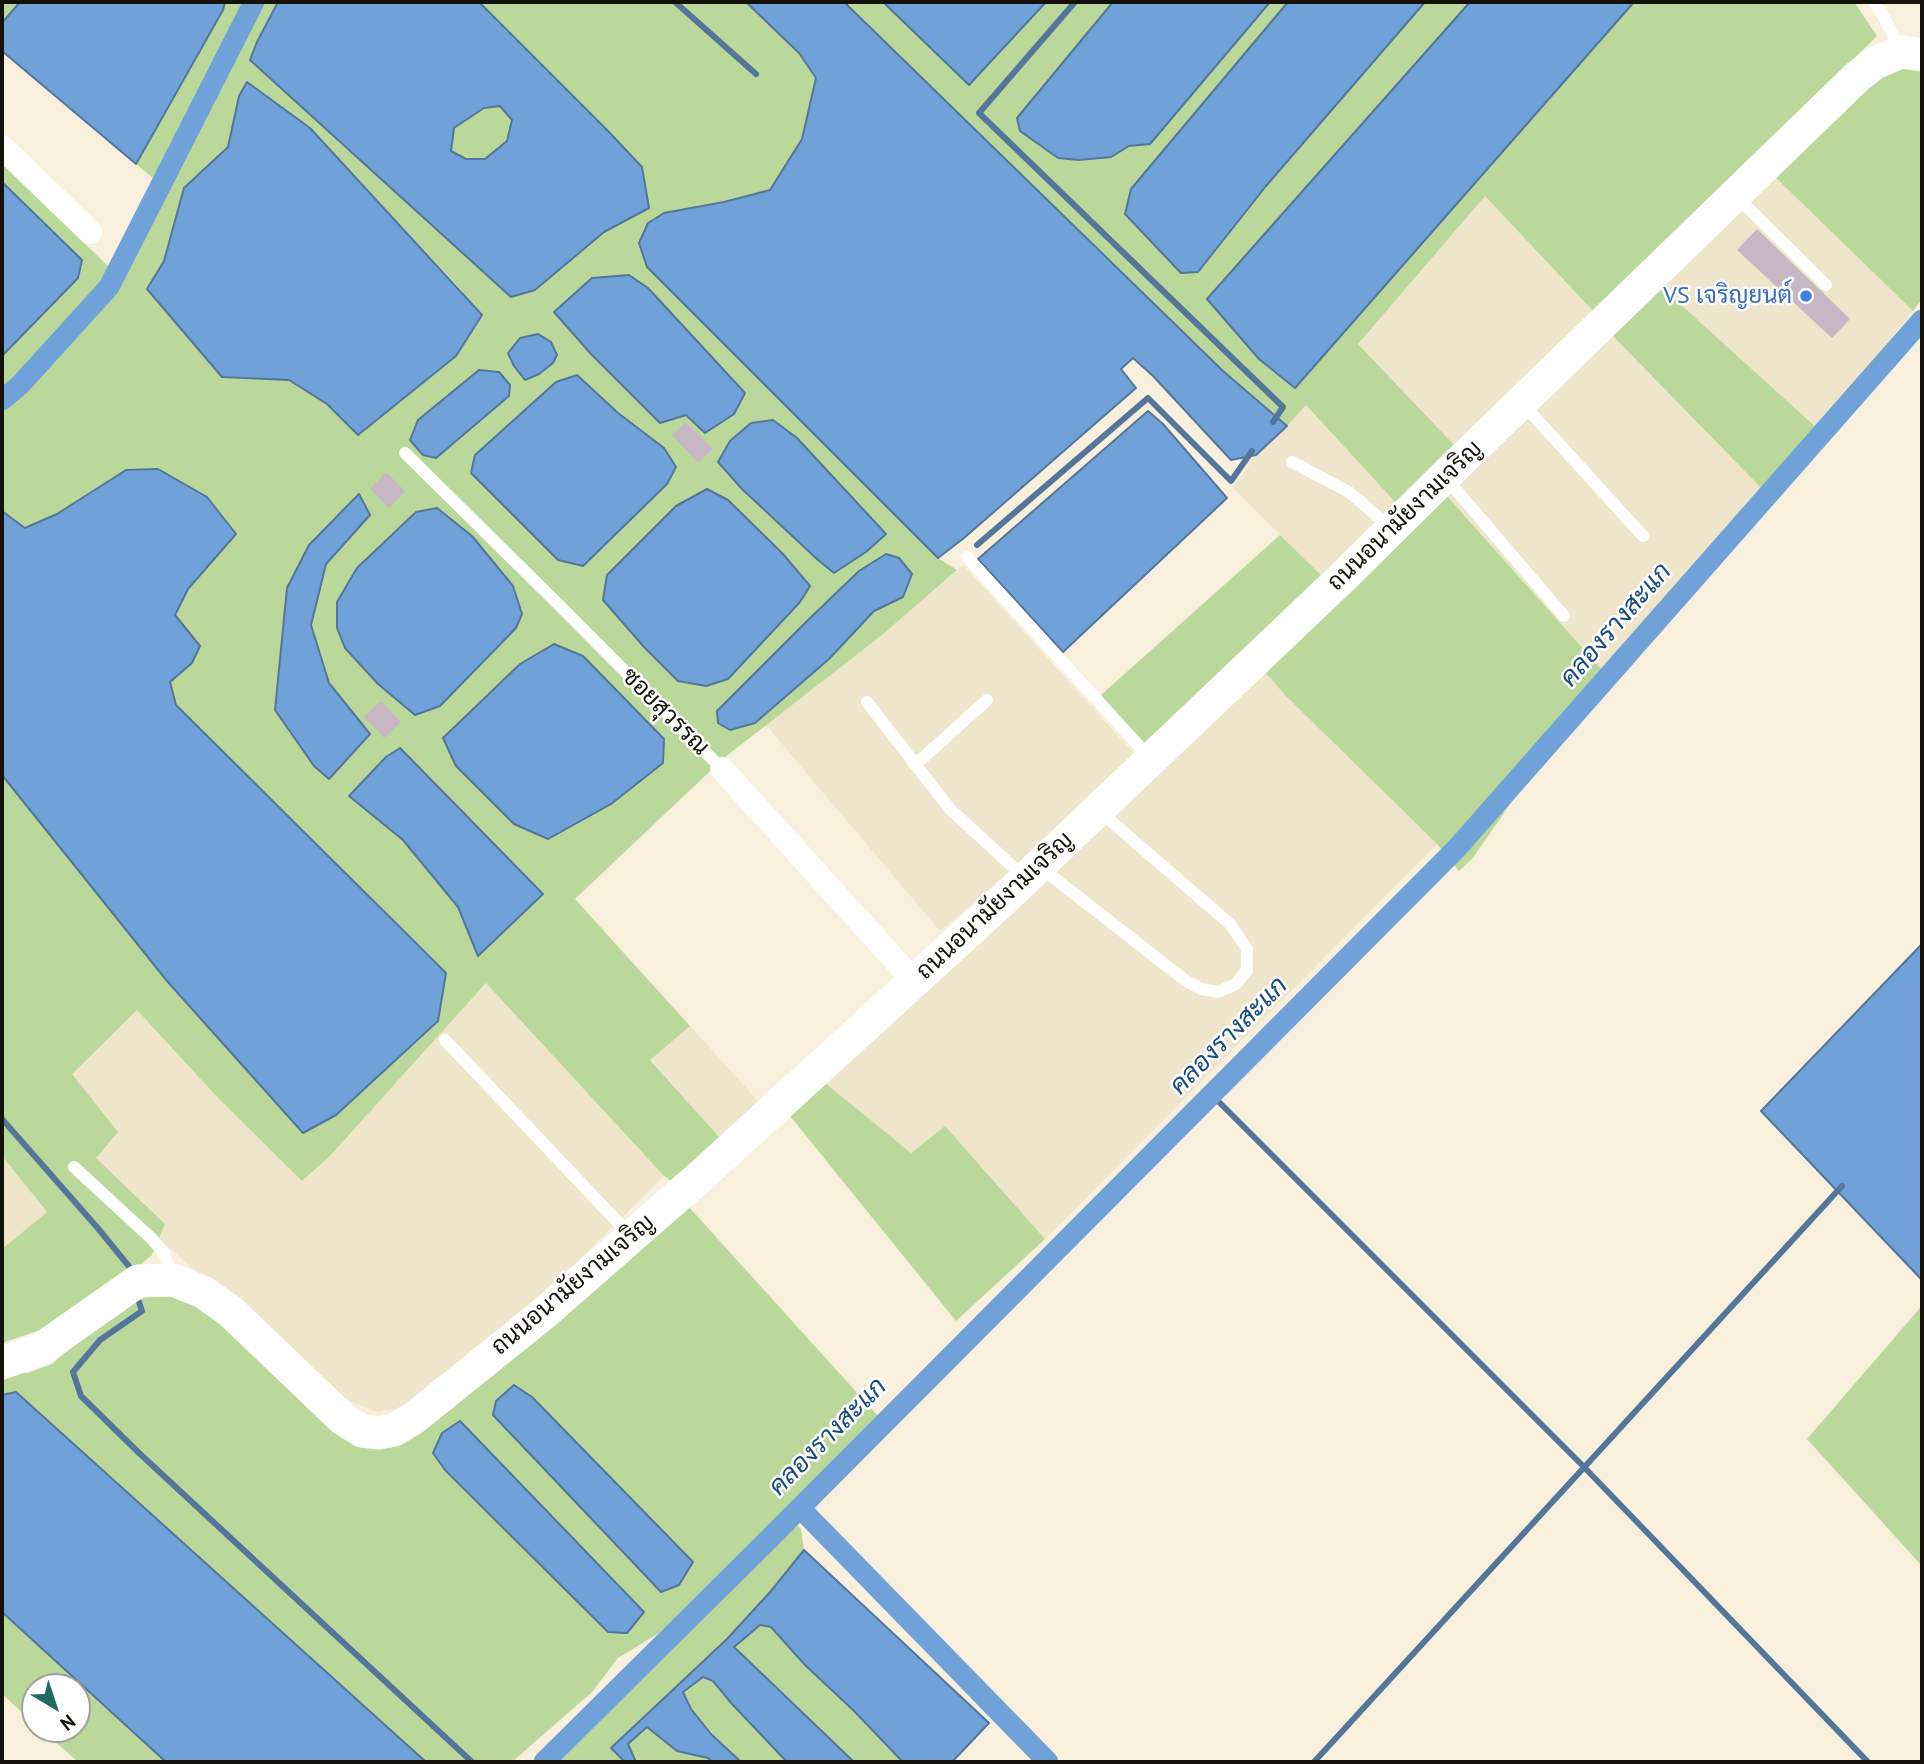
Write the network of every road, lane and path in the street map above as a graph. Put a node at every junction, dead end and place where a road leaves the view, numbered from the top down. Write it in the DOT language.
graph roads {
  1 [pos="1874,2"];
  2 [pos="1912,53"];
  3 [pos="2,147"];
  4 [pos="1736,196"];
  5 [pos="90,232"];
  6 [pos="1826,285"];
  7 [pos="1521,403"];
  8 [pos="405,453"];
  9 [pos="1292,462"];
  10 [pos="1445,476"];
  11 [pos="1392,529"];
  12 [pos="1643,536"];
  13 [pos="967,557"];
  14 [pos="1564,616"];
  15 [pos="987,699"];
  16 [pos="867,702"];
  17 [pos="1151,759"];
  18 [pos="915,765"];
  19 [pos="722,769"];
  20 [pos="1098,810"];
  21 [pos="1032,872"];
  22 [pos="914,981"];
  23 [pos="445,1040"];
  24 [pos="74,1167"];
  25 [pos="631,1236"];
  26 [pos="173,1280"];
  27 [pos="2,1363"];
  1 -- 2 [label="lane"];
  2 -- 4 [label="street, ถนนอนามัยงามเจริญ"];
  3 -- 5 [label="street"];
  4 -- 6 [label="lane"];
  4 -- 7 [label="street, ถนนอนามัยงามเจริญ"];
  7 -- 10 [label="street, ถนนอนามัยงามเจริญ"];
  7 -- 12 [label="lane"];
  8 -- 19 [label="lane, ซอยสุวรรณ"];
  9 -- 11 [label="lane"];
  10 -- 11 [label="street, ถนนอนามัยงามเจริญ"];
  10 -- 14 [label="lane"];
  11 -- 17 [label="street, ถนนอนามัยงามเจริญ"];
  13 -- 17 [label="lane"];
  15 -- 18 [label="lane"];
  16 -- 18 [label="lane"];
  17 -- 20 [label="street, ถนนอนามัยงามเจริญ"];
  18 -- 21 [label="lane"];
  19 -- 22 [label="street, ซอยสุวรรณ"];
  20 -- 21 [label="street, ถนนอนามัยงามเจริญ"];
  20 -- 21 [label="lane"];
  21 -- 22 [label="street, ถนนอนามัยงามเจริญ"];
  22 -- 25 [label="street, ถนนอนามัยงามเจริญ"];
  23 -- 25 [label="lane"];
  24 -- 26 [label="lane"];
  25 -- 26 [label="street, ถนนอนามัยงามเจริญ"];
  26 -- 27 [label="street, ถนนอนามัยงามเจริญ"];
}
